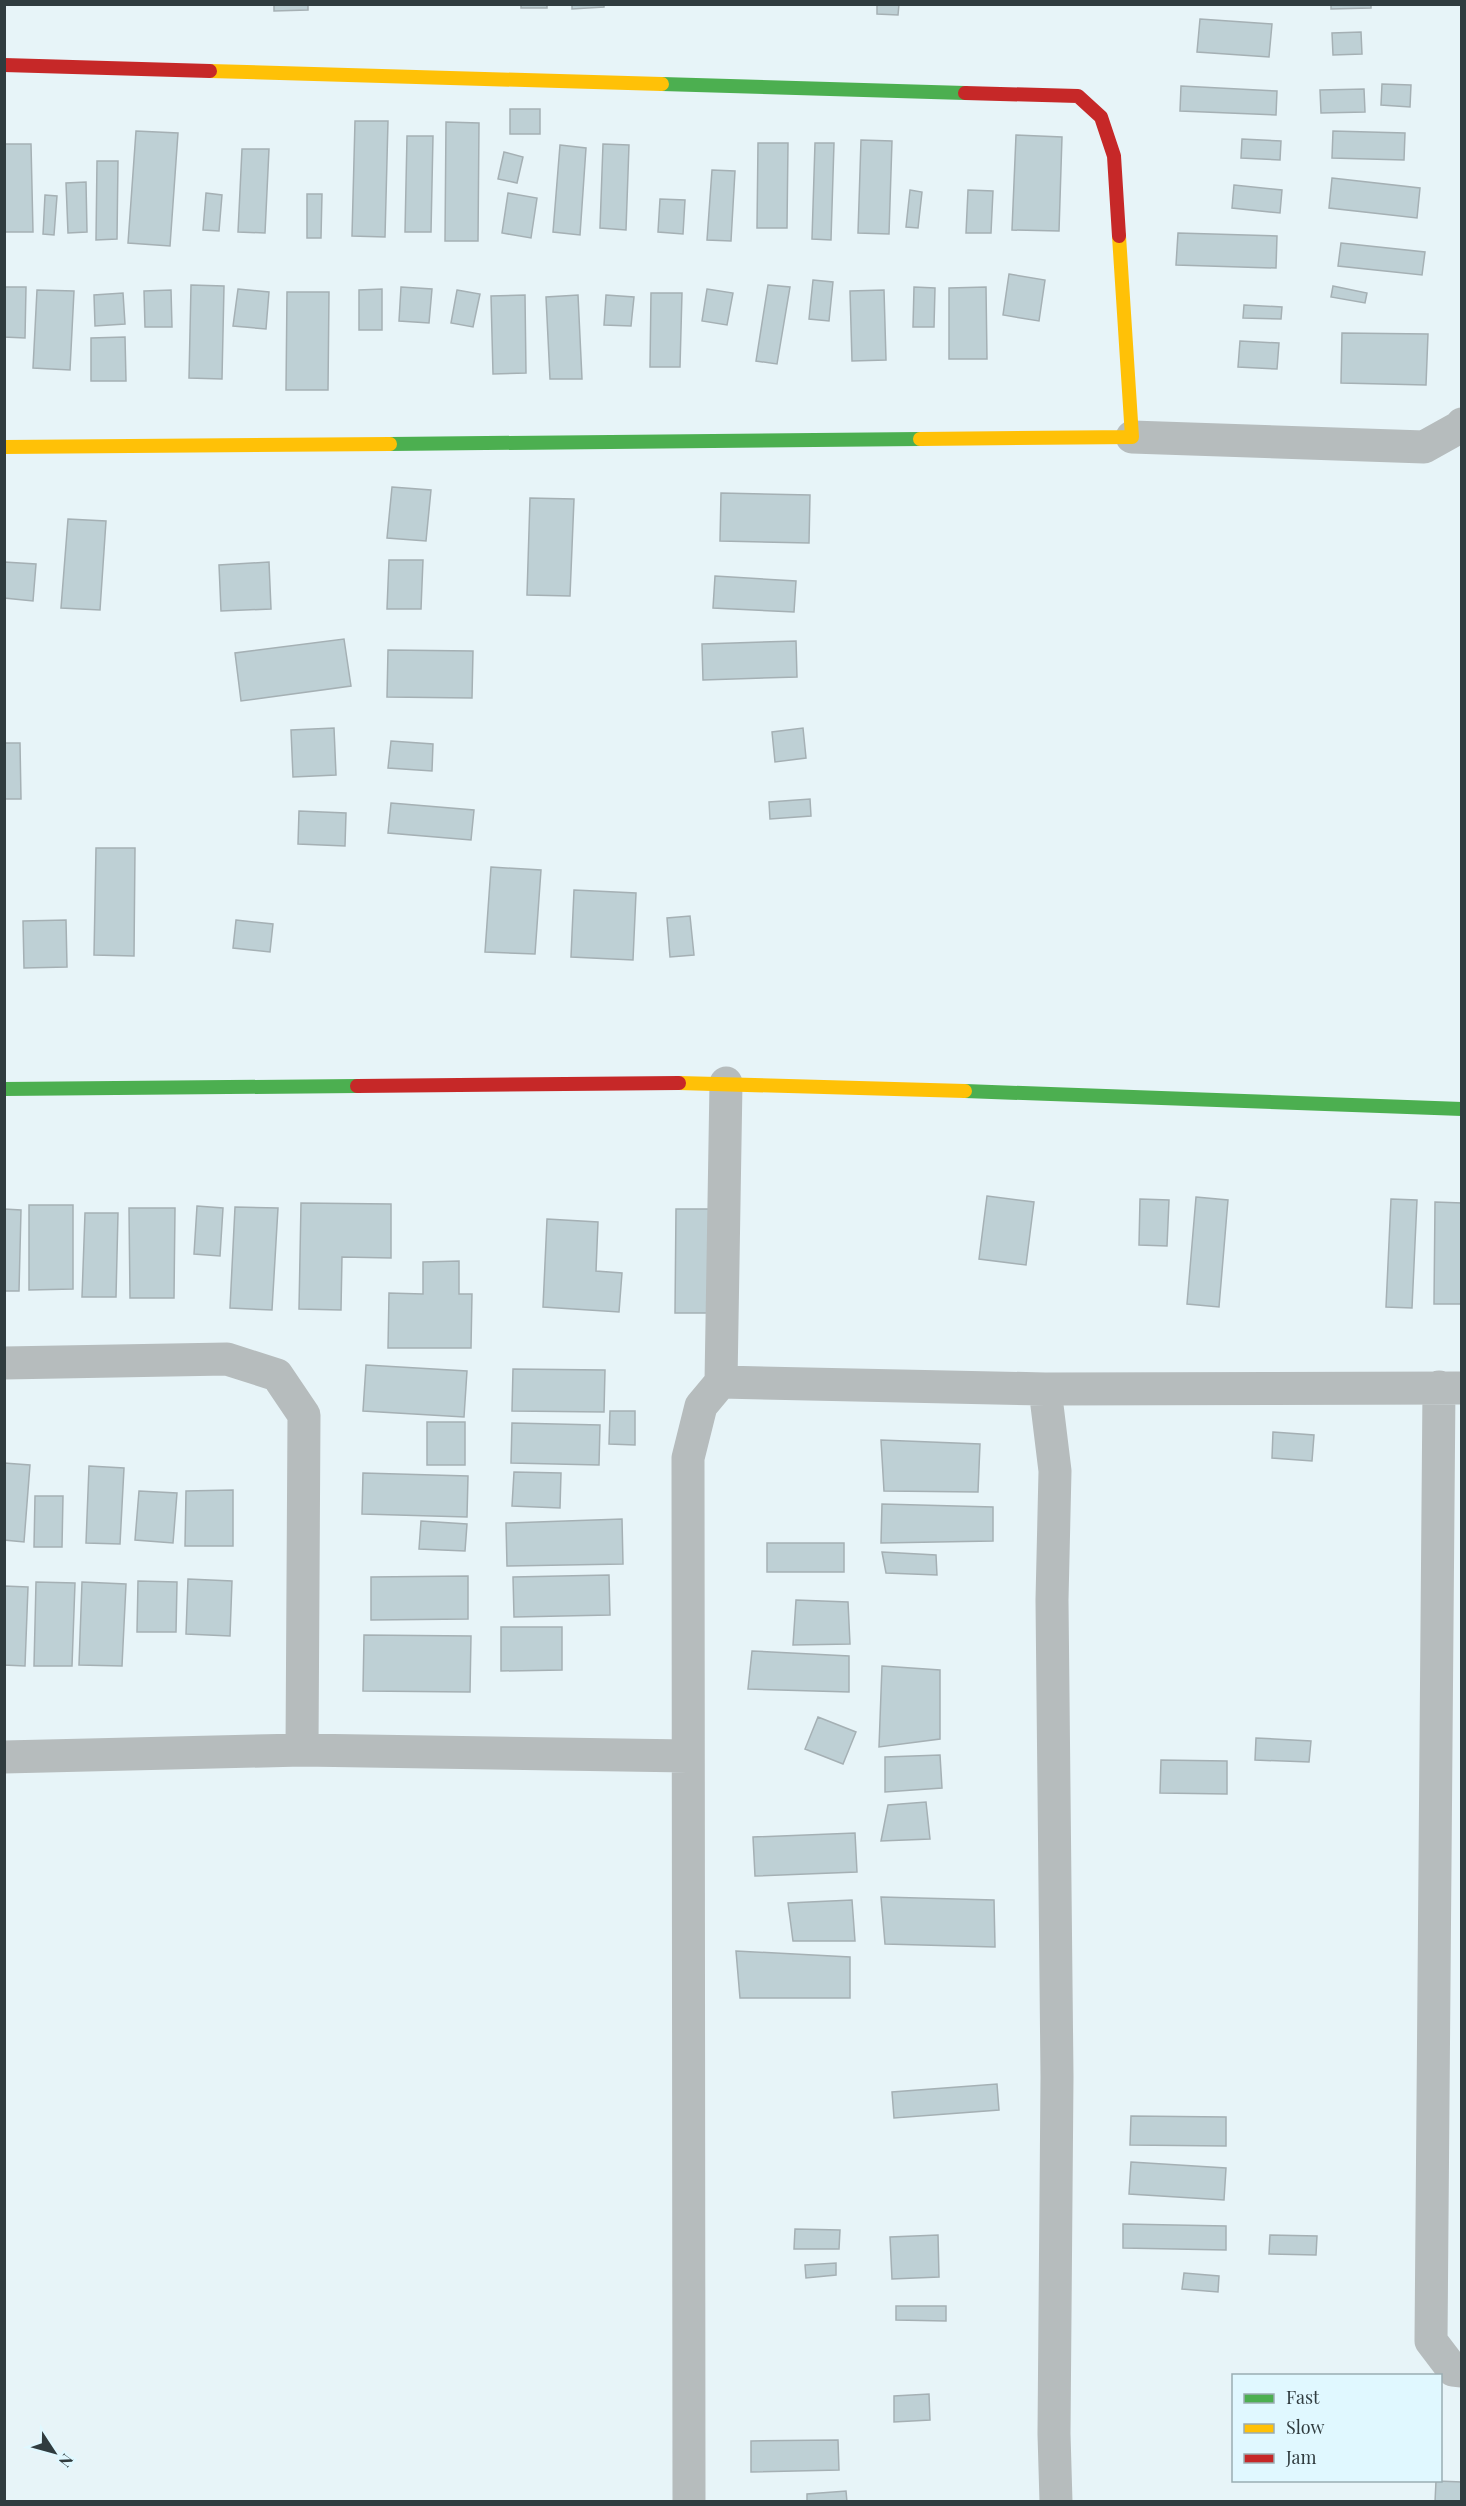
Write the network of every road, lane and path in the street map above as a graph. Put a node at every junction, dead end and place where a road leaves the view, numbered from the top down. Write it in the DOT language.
graph roads {
  1 [pos="4,58"];
  2 [pos="5,65"];
  3 [pos="1461,423"];
  4 [pos="1132,437"];
  5 [pos="4,447"];
  6 [pos="726,1083"];
  7 [pos="4,1089"];
  8 [pos="1461,1109"];
  9 [pos="4,1364"];
  10 [pos="721,1382"];
  11 [pos="1450,1388"];
  12 [pos="1045,1389"];
  13 [pos="302,1750"];
  14 [pos="688,1756"];
  15 [pos="4,1757"];
  16 [pos="1461,2370"];
  17 [pos="689,2502"];
  18 [pos="1056,2502"];
  1 -- 2 [label="street"];
  2 -- 4 [label="street"];
  3 -- 4 [label="street"];
  4 -- 5 [label="street"];
  6 -- 7 [label="street"];
  6 -- 8 [label="street"];
  6 -- 10 [label="street"];
  9 -- 13 [label="street"];
  10 -- 12 [label="street"];
  10 -- 14 [label="street"];
  11 -- 12 [label="street"];
  11 -- 16 [label="street"];
  12 -- 18 [label="street"];
  13 -- 14 [label="street"];
  13 -- 15 [label="street"];
  14 -- 17 [label="street"];
}
